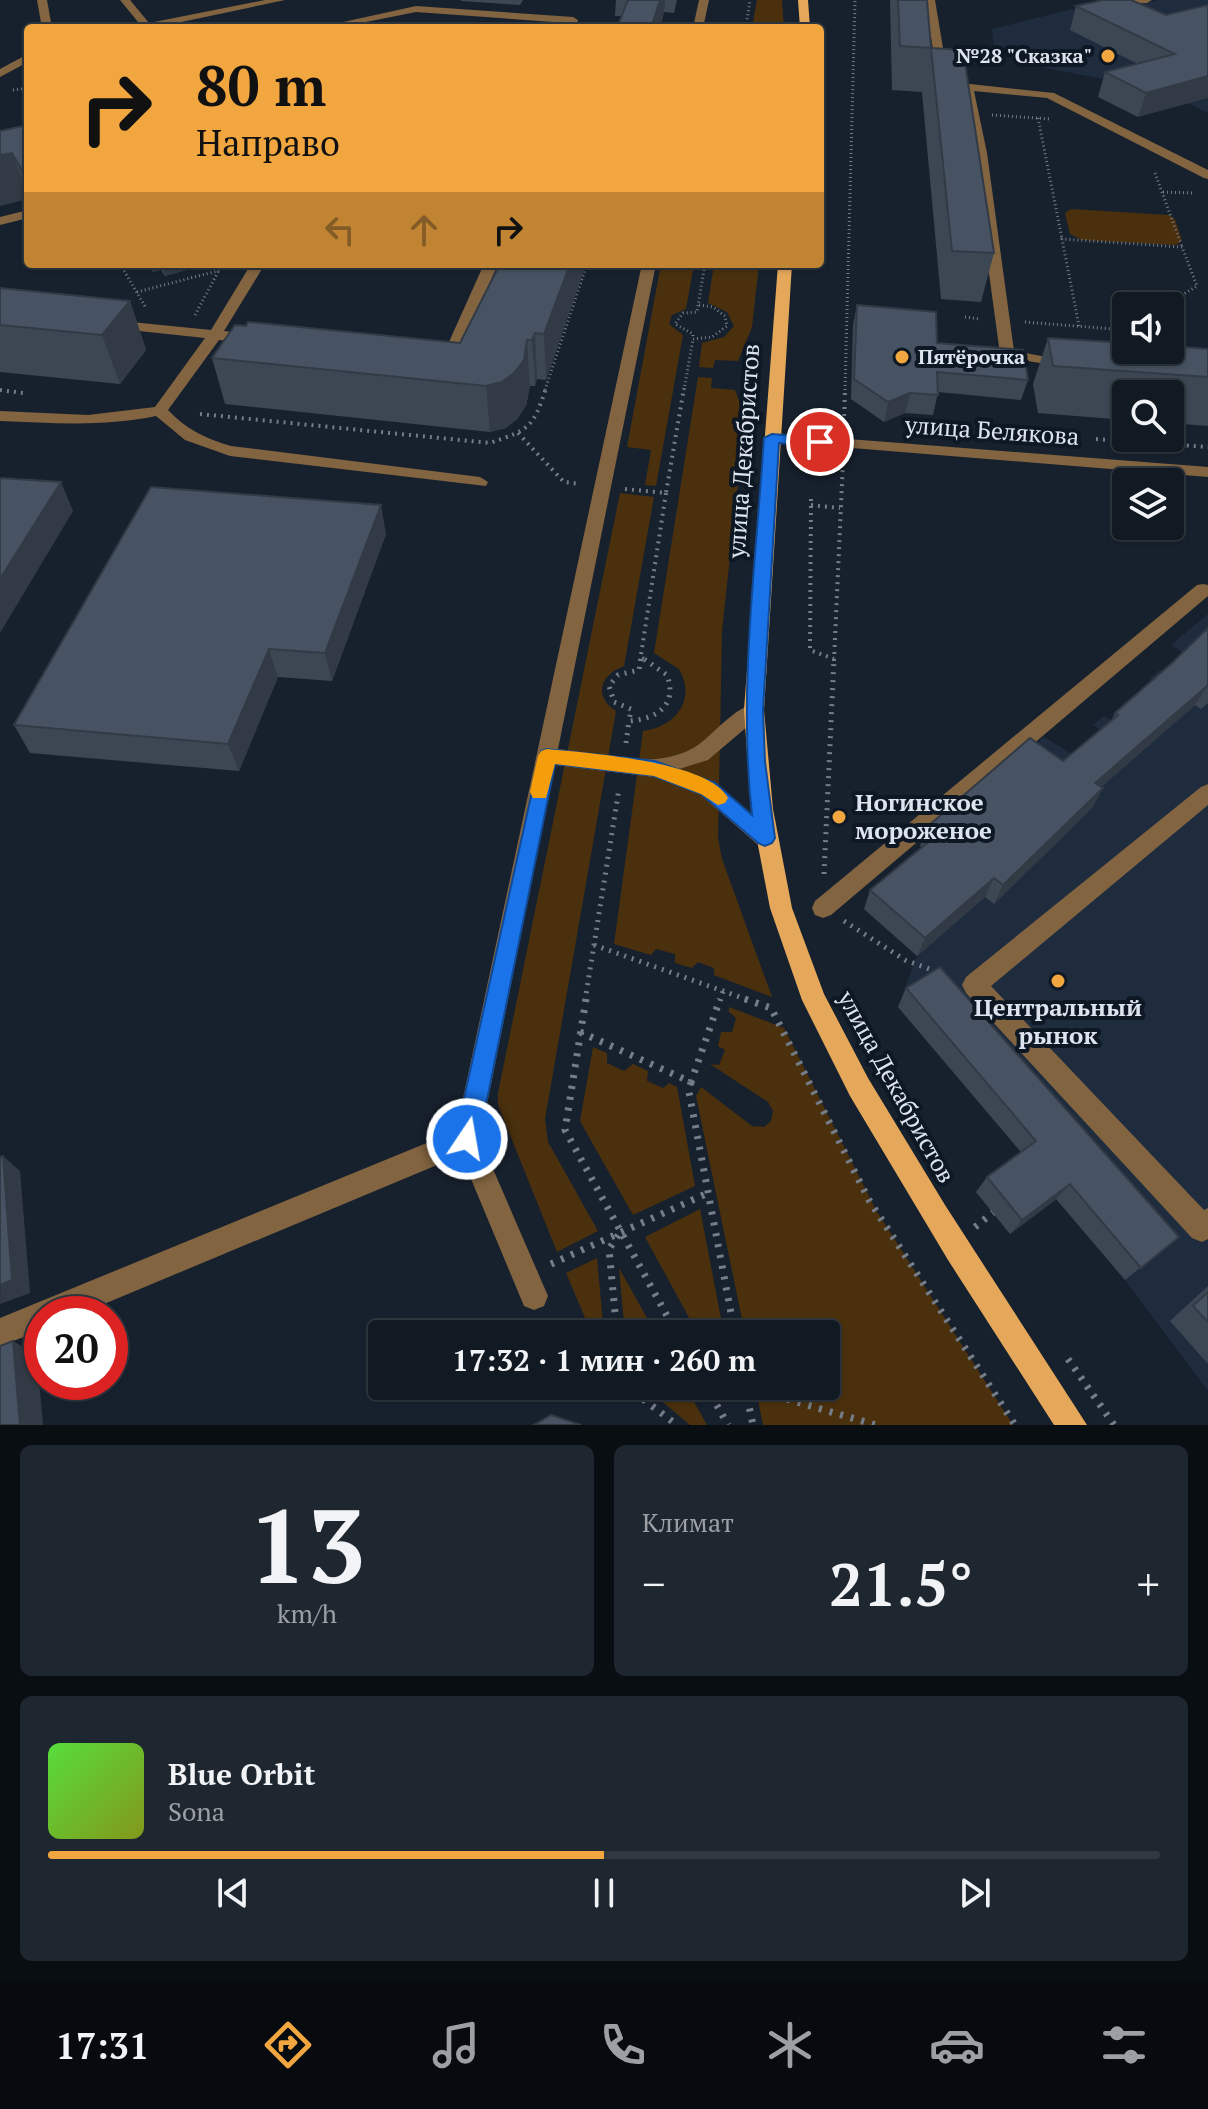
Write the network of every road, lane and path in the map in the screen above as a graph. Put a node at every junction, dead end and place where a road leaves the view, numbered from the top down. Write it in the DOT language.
graph roads {
  1 [pos="42,0"];
  2 [pos="125,0"];
  3 [pos="280,0"];
  4 [pos="704,0"];
  5 [pos="750,0"];
  6 [pos="803,0"];
  7 [pos="930,0"];
  8 [pos="1105,0"];
  9 [pos="1147,0"];
  10 [pos="46,24"];
  11 [pos="145,24"];
  12 [pos="162,24"];
  13 [pos="341,24"];
  14 [pos="572,24"];
  15 [pos="699,24"];
  16 [pos="745,24"];
  17 [pos="805,24"];
  18 [pos="24,59"];
  19 [pos="0,74"];
  20 [pos="968,87"];
  21 [pos="1020,92"];
  22 [pos="973,113"];
  23 [pos="1038,118"];
  24 [pos="1054,120"];
  25 [pos="1144,168"];
  26 [pos="1208,175"];
  27 [pos="1163,192"];
  28 [pos="1208,194"];
  29 [pos="24,215"];
  30 [pos="0,221"];
  31 [pos="1062,239"];
  32 [pos="1182,247"];
  33 [pos="122,268"];
  34 [pos="227,268"];
  35 [pos="256,268"];
  36 [pos="489,268"];
  37 [pos="586,268"];
  38 [pos="648,268"];
  39 [pos="704,268"];
  40 [pos="785,268"];
  41 [pos="219,270"];
  42 [pos="137,292"];
  43 [pos="1184,294"];
  44 [pos="699,305"];
  45 [pos="95,322"];
  46 [pos="158,328"];
  47 [pos="1112,329"];
  48 [pos="188,332"];
  49 [pos="215,335"];
  50 [pos="693,339"];
  51 [pos="277,341"];
  52 [pos="433,357"];
  53 [pos="1081,365"];
  54 [pos="0,390"];
  55 [pos="30,394"];
  56 [pos="160,410"];
  57 [pos="188,413"];
  58 [pos="0,416"];
  59 [pos="518,433"];
  60 [pos="772,438"];
  61 [pos="1208,472"];
  62 [pos="480,482"];
  63 [pos="612,487"];
  64 [pos="666,493"];
  65 [pos="840,508"];
  66 [pos="1206,593"];
  67 [pos="642,658"];
  68 [pos="834,659"];
  69 [pos="754,710"];
  70 [pos="629,721"];
  71 [pos="547,756"];
  72 [pos="622,766"];
  73 [pos="655,769"];
  74 [pos="1208,793"];
  75 [pos="765,838"];
  76 [pos="823,908"];
  77 [pos="594,945"];
  78 [pos="974,985"];
  79 [pos="723,991"];
  80 [pos="580,1032"];
  81 [pos="691,1082"];
  82 [pos="467,1139"];
  83 [pos="708,1193"];
  84 [pos="998,1209"];
  85 [pos="1208,1222"];
  86 [pos="974,1227"];
  87 [pos="621,1232"];
  88 [pos="560,1260"];
  89 [pos="90,1296"];
  90 [pos="534,1296"];
  91 [pos="616,1320"];
  92 [pos="669,1320"];
  93 [pos="732,1320"];
  94 [pos="24,1323"];
  95 [pos="0,1332"];
  96 [pos="644,1400"];
  97 [pos="714,1400"];
  98 [pos="748,1400"];
  99 [pos="792,1400"];
  100 [pos="1101,1407"];
  101 [pos="677,1425"];
  102 [pos="728,1425"];
  103 [pos="753,1425"];
  104 [pos="876,1425"];
  105 [pos="1015,1425"];
  106 [pos="1072,1425"];
  107 [pos="1114,1425"];
  1 -- 10 [label="street"];
  2 -- 11 [label="street"];
  3 -- 12 [label="street"];
  4 -- 15 [label="street"];
  5 -- 16 [label="path"];
  6 -- 17 [label="main road"];
  7 -- 20 [label="street"];
  8 -- 9 [label="street"];
  13 -- 14 [label="street"];
  18 -- 19 [label="street"];
  20 -- 21 [label="street"];
  20 -- 22 [label="street"];
  21 -- 23 [label="path"];
  21 -- 26 [label="street"];
  22 -- 23 [label="path"];
  22 -- 53 [label="street"];
  23 -- 24 [label="path"];
  23 -- 31 [label="path"];
  25 -- 27 [label="path"];
  27 -- 28 [label="path"];
  27 -- 32 [label="path"];
  29 -- 30 [label="street"];
  31 -- 32 [label="path"];
  31 -- 47 [label="path"];
  32 -- 43 [label="path"];
  33 -- 42 [label="path"];
  34 -- 41 [label="path"];
  35 -- 49 [label="street"];
  36 -- 52 [label="street"];
  37 -- 59 [label="path"];
  38 -- 63 [label="street"];
  39 -- 44 [label="path"];
  40 -- 60 [label="main road, улица Декабристов"];
  41 -- 42 [label="path"];
  41 -- 48 [label="path"];
  42 -- 46 [label="path"];
  44 -- 50 [label="path"];
  44 -- 50 [label="path"];
  45 -- 46 [label="street"];
  46 -- 48 [label="street"];
  48 -- 49 [label="street"];
  49 -- 51 [label="street"];
  49 -- 56 [label="street"];
  50 -- 64 [label="path"];
  54 -- 55 [label="path"];
  56 -- 58 [label="street"];
  56 -- 62 [label="street"];
  57 -- 59 [label="path"];
  59 -- 63 [label="path"];
  60 -- 61 [label="street, улица Белякова"];
  60 -- 69 [label="main road, улица Декабристов"];
  63 -- 64 [label="path"];
  63 -- 71 [label="street"];
  64 -- 67 [label="path"];
  65 -- 68 [label="path"];
  66 -- 76 [label="street"];
  67 -- 70 [label="path"];
  67 -- 70 [label="path"];
  69 -- 73 [label="street"];
  69 -- 75 [label="main road, улица Декабристов"];
  70 -- 72 [label="path"];
  71 -- 72 [label="street"];
  71 -- 82 [label="street"];
  72 -- 73 [label="street"];
  72 -- 77 [label="path"];
  73 -- 75 [label="street"];
  74 -- 78 [label="street"];
  75 -- 106 [label="main road, улица Декабристов"];
  76 -- 78 [label="path"];
  77 -- 79 [label="path"];
  77 -- 80 [label="path"];
  78 -- 85 [label="street"];
  79 -- 81 [label="path"];
  79 -- 105 [label="path"];
  80 -- 81 [label="path"];
  80 -- 87 [label="path"];
  81 -- 83 [label="path"];
  82 -- 89 [label="street"];
  82 -- 90 [label="street"];
  83 -- 87 [label="path"];
  83 -- 93 [label="path"];
  84 -- 86 [label="path"];
  87 -- 88 [label="path"];
  87 -- 91 [label="path"];
  87 -- 92 [label="path"];
  94 -- 95 [label="street"];
  96 -- 101 [label="path"];
  97 -- 102 [label="path"];
  98 -- 103 [label="path"];
  99 -- 104 [label="path"];
  100 -- 107 [label="path"];
}
